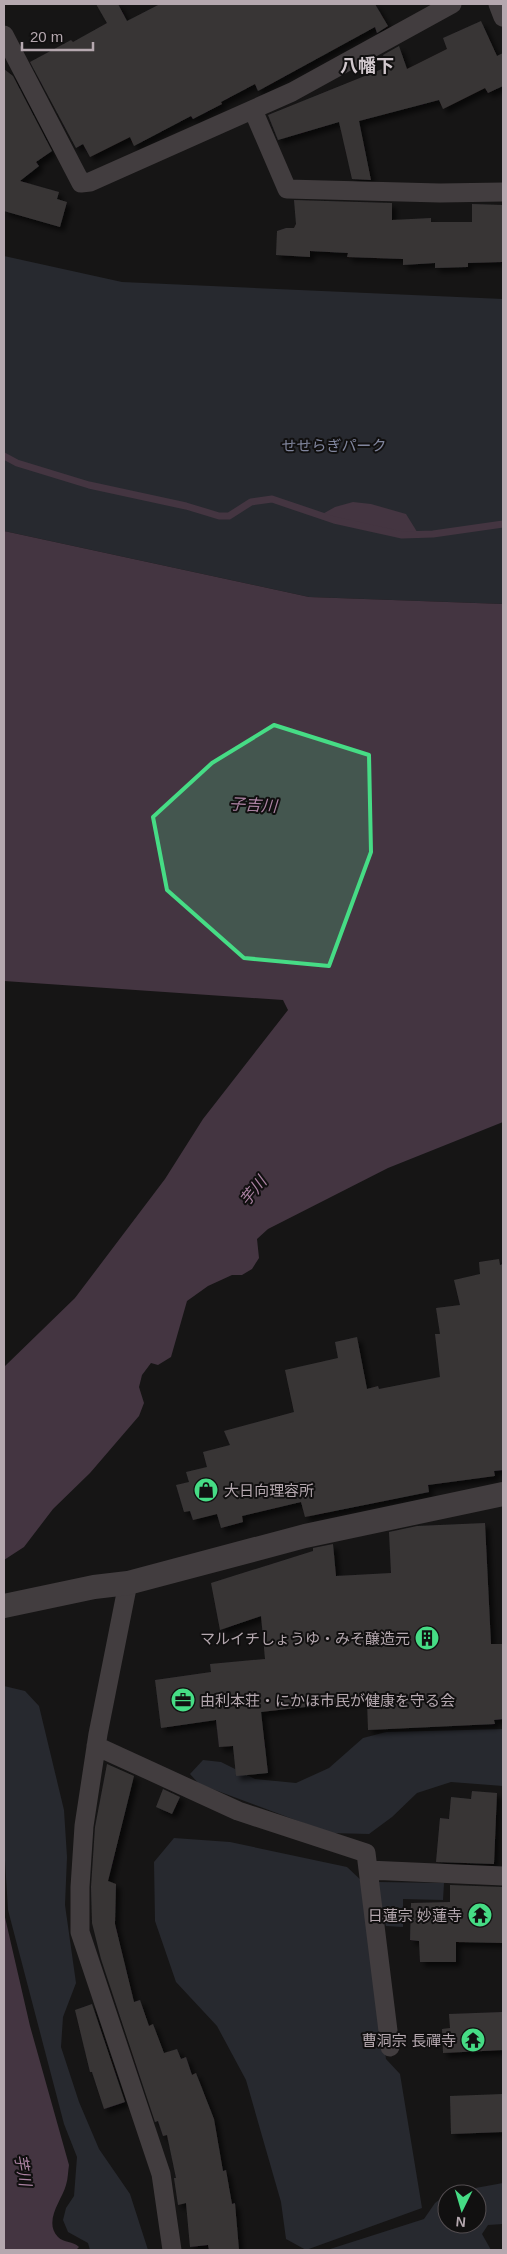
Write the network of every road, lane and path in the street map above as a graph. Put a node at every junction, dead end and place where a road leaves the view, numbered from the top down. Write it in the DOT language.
graph roads {
  1 [pos="452,4"];
  2 [pos="498,4"];
  3 [pos="503,17"];
  4 [pos="4,35"];
  5 [pos="253,110"];
  6 [pos="503,192"];
  7 [pos="503,1494"];
  8 [pos="128,1582"];
  9 [pos="4,1606"];
  10 [pos="96,1746"];
  11 [pos="368,1870"];
  12 [pos="503,1876"];
  13 [pos="390,2047"];
  14 [pos="172,2250"];
  1 -- 5 [label="street"];
  2 -- 3 [label="street"];
  4 -- 5 [label="street"];
  5 -- 6 [label="street"];
  7 -- 8 [label="street"];
  8 -- 9 [label="street"];
  8 -- 10 [label="street"];
  10 -- 11 [label="street"];
  10 -- 14 [label="street"];
  11 -- 12 [label="street"];
  11 -- 13 [label="street"];
}
